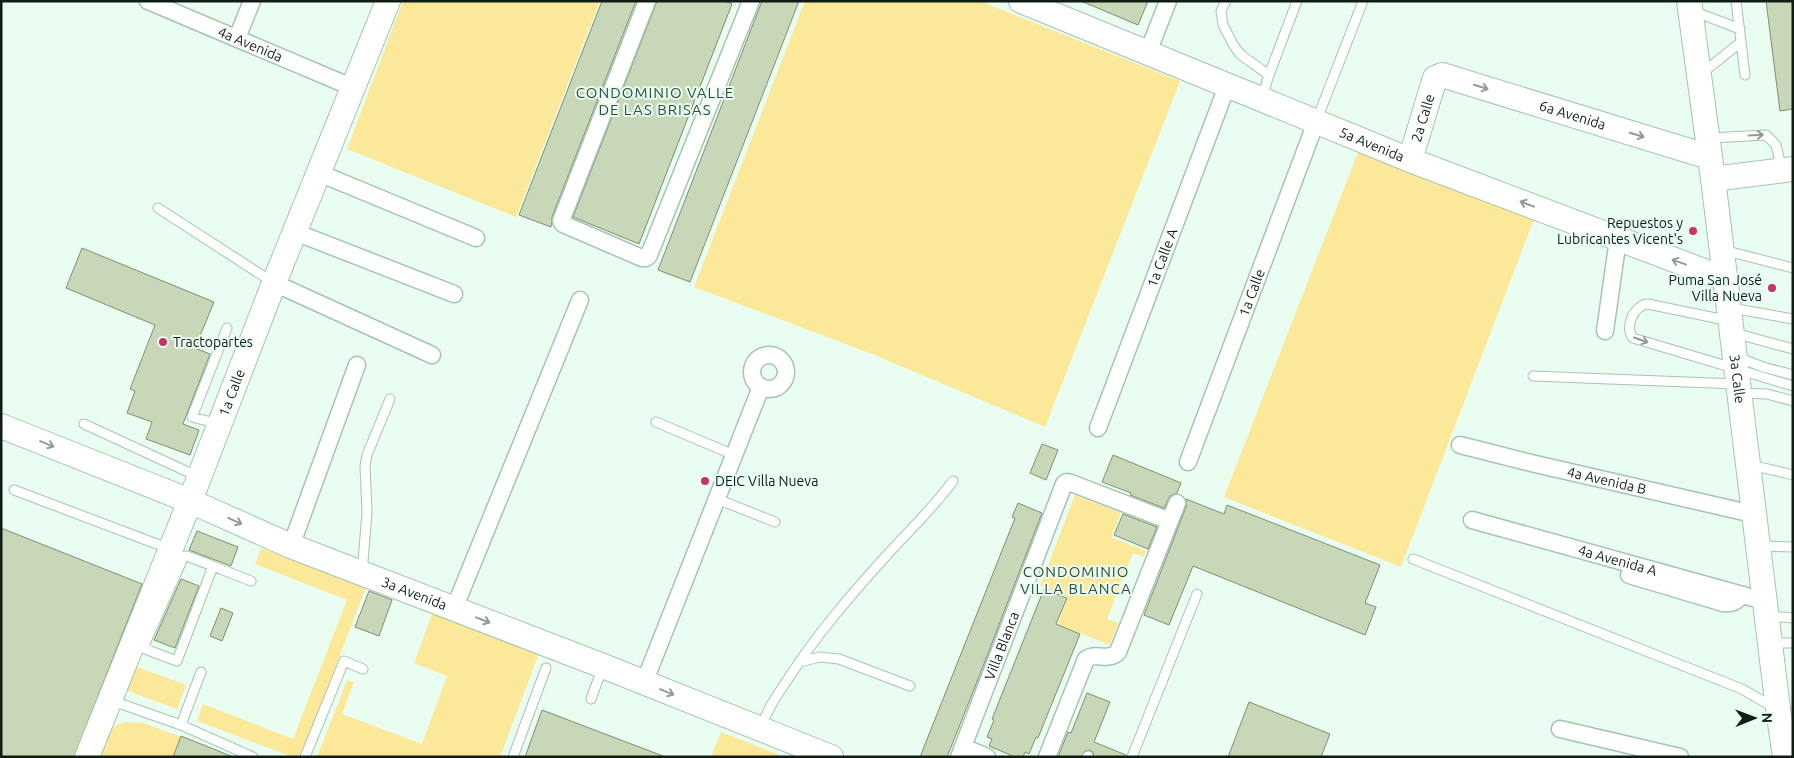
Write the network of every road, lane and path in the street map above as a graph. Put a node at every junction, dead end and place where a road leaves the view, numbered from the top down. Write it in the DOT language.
graph roads {
  1 [pos="148,1"];
  2 [pos="252,1"];
  3 [pos="388,1"];
  4 [pos="647,1"];
  5 [pos="751,1"];
  6 [pos="1021,1"];
  7 [pos="1168,1"];
  8 [pos="1226,1"];
  9 [pos="1297,1"];
  10 [pos="1363,1"];
  11 [pos="1736,1"];
  12 [pos="1690,6"];
  13 [pos="1740,29"];
  14 [pos="237,38"];
  15 [pos="1741,42"];
  16 [pos="1148,52"];
  17 [pos="1269,75"];
  18 [pos="1745,75"];
  19 [pos="1699,76"];
  20 [pos="1435,78"];
  21 [pos="1227,86"];
  22 [pos="354,88"];
  23 [pos="1261,100"];
  24 [pos="1316,122"];
  25 [pos="1710,158"];
  26 [pos="1410,160"];
  27 [pos="1787,170"];
  28 [pos="319,173"];
  29 [pos="158,208"];
  30 [pos="295,232"];
  31 [pos="476,238"];
  32 [pos="1618,239"];
  33 [pos="1721,250"];
  34 [pos="1793,268"];
  35 [pos="1725,279"];
  36 [pos="274,283"];
  37 [pos="454,294"];
  38 [pos="580,300"];
  39 [pos="1793,319"];
  40 [pos="1730,320"];
  41 [pos="227,328"];
  42 [pos="1606,331"];
  43 [pos="1793,349"];
  44 [pos="432,355"];
  45 [pos="357,365"];
  46 [pos="1793,374"];
  47 [pos="1737,375"];
  48 [pos="1534,376"];
  49 [pos="1793,386"];
  50 [pos="761,387"];
  51 [pos="390,399"];
  52 [pos="1793,400"];
  53 [pos="656,422"];
  54 [pos="84,424"];
  55 [pos="220,424"];
  56 [pos="1,426"];
  57 [pos="1098,428"];
  58 [pos="1460,445"];
  59 [pos="734,455"];
  60 [pos="1188,462"];
  61 [pos="1748,464"];
  62 [pos="1793,475"];
  63 [pos="199,477"];
  64 [pos="952,481"];
  65 [pos="14,490"];
  66 [pos="717,499"];
  67 [pos="190,501"];
  68 [pos="1177,502"];
  69 [pos="1754,514"];
  70 [pos="1170,521"];
  71 [pos="775,522"];
  72 [pos="1471,524"];
  73 [pos="291,546"];
  74 [pos="1757,546"];
  75 [pos="1793,546"];
  76 [pos="170,550"];
  77 [pos="1413,559"];
  78 [pos="213,566"];
  79 [pos="362,573"];
  80 [pos="251,581"];
  81 [pos="1197,594"];
  82 [pos="1765,608"];
  83 [pos="454,609"];
  84 [pos="1793,618"];
  85 [pos="1781,643"];
  86 [pos="799,662"];
  87 [pos="603,666"];
  88 [pos="546,668"];
  89 [pos="363,669"];
  90 [pos="201,672"];
  91 [pos="1783,678"];
  92 [pos="644,683"];
  93 [pos="910,686"];
  94 [pos="591,699"];
  95 [pos="110,700"];
  96 [pos="1778,709"];
  97 [pos="181,725"];
  98 [pos="760,729"];
  99 [pos="1560,729"];
  100 [pos="961,752"];
  101 [pos="87,757"];
  102 [pos="253,757"];
  103 [pos="305,757"];
  104 [pos="513,757"];
  105 [pos="831,757"];
  106 [pos="987,757"];
  107 [pos="1047,757"];
  108 [pos="1132,757"];
  109 [pos="1680,757"];
  110 [pos="1785,757"];
  1 -- 14 [label="street, 4a Avenida"];
  2 -- 14 [label="street"];
  3 -- 22 [label="street, 1a Calle"];
  4 -- 5 [label="street"];
  6 -- 16 [label="street, 5a Avenida"];
  7 -- 16 [label="street"];
  8 -- 17 [label="lane"];
  9 -- 17 [label="lane"];
  10 -- 24 [label="lane"];
  11 -- 13 [label="lane"];
  12 -- 13 [label="lane"];
  12 -- 19 [label="street, 3a Calle"];
  13 -- 15 [label="lane"];
  14 -- 22 [label="street, 4a Avenida"];
  15 -- 18 [label="lane"];
  15 -- 19 [label="lane"];
  16 -- 21 [label="street, 5a Avenida"];
  17 -- 23 [label="lane"];
  19 -- 25 [label="street, 3a Calle"];
  20 -- 25 [label="street, 6a Avenida, one-way"];
  20 -- 26 [label="street, 2a Calle"];
  21 -- 23 [label="street, 5a Avenida"];
  21 -- 57 [label="street, 1a Calle A"];
  22 -- 28 [label="street, 1a Calle"];
  23 -- 24 [label="street, 5a Avenida"];
  24 -- 26 [label="street, 5a Avenida"];
  24 -- 60 [label="street, 1a Calle"];
  25 -- 27 [label="street, 6a Avenida"];
  25 -- 27 [label="lane, one-way"];
  25 -- 33 [label="street, 3a Calle"];
  32 -- 26 [label="street, 5a Avenida, one-way"];
  28 -- 30 [label="street, 1a Calle"];
  28 -- 31 [label="street"];
  29 -- 36 [label="lane"];
  30 -- 36 [label="street, 1a Calle"];
  30 -- 37 [label="street"];
  35 -- 32 [label="street, 5a Avenida, one-way"];
  32 -- 42 [label="street"];
  33 -- 34 [label="lane"];
  33 -- 35 [label="street, 3a Calle"];
  35 -- 40 [label="street, 3a Calle"];
  36 -- 44 [label="street"];
  36 -- 55 [label="street, 1a Calle"];
  38 -- 83 [label="street"];
  39 -- 40 [label="lane"];
  40 -- 43 [label="lane"];
  40 -- 47 [label="street, 3a Calle"];
  40 -- 47 [label="lane, one-way"];
  41 -- 55 [label="lane"];
  45 -- 73 [label="street"];
  46 -- 47 [label="lane"];
  47 -- 48 [label="lane"];
  47 -- 49 [label="lane"];
  47 -- 52 [label="lane"];
  47 -- 61 [label="street, 3a Calle"];
  50 -- 59 [label="street"];
  51 -- 79 [label="lane"];
  53 -- 59 [label="lane"];
  54 -- 63 [label="lane"];
  55 -- 63 [label="street, 1a Calle"];
  56 -- 67 [label="street, 3a Avenida, one-way"];
  58 -- 69 [label="street, 4a Avenida B"];
  59 -- 66 [label="street"];
  61 -- 62 [label="lane"];
  61 -- 69 [label="street, 3a Calle"];
  63 -- 67 [label="street, 1a Calle"];
  64 -- 86 [label="lane"];
  65 -- 76 [label="lane"];
  66 -- 71 [label="lane"];
  66 -- 92 [label="street"];
  67 -- 73 [label="street, 3a Avenida, one-way"];
  67 -- 76 [label="street, 1a Calle"];
  68 -- 70 [label="street"];
  69 -- 74 [label="street, 3a Calle"];
  70 -- 100 [label="street, Villa Blanca"];
  70 -- 107 [label="street"];
  72 -- 82 [label="street, 4a Avenida A"];
  73 -- 79 [label="street, 3a Avenida"];
  74 -- 75 [label="lane"];
  74 -- 82 [label="street, 3a Calle"];
  76 -- 95 [label="street, 1a Calle"];
  77 -- 96 [label="lane"];
  78 -- 78 [label="lane"];
  78 -- 80 [label="lane"];
  79 -- 83 [label="street, 3a Avenida"];
  81 -- 108 [label="lane"];
  82 -- 84 [label="lane"];
  82 -- 85 [label="street, 3a Calle"];
  83 -- 87 [label="street, 3a Avenida, one-way"];
  85 -- 91 [label="street, 3a Calle"];
  86 -- 93 [label="lane"];
  86 -- 98 [label="lane"];
  87 -- 92 [label="street, 3a Avenida"];
  87 -- 94 [label="lane"];
  88 -- 104 [label="lane"];
  89 -- 103 [label="lane"];
  90 -- 97 [label="lane"];
  91 -- 96 [label="street, 3a Calle"];
  92 -- 98 [label="street, 3a Avenida, one-way"];
  95 -- 97 [label="lane"];
  95 -- 101 [label="street, 1a Calle"];
  96 -- 110 [label="street, 3a Calle"];
  97 -- 102 [label="lane"];
  98 -- 105 [label="street, 3a Avenida"];
  99 -- 109 [label="street"];
  100 -- 106 [label="street, Villa Blanca"];
}
